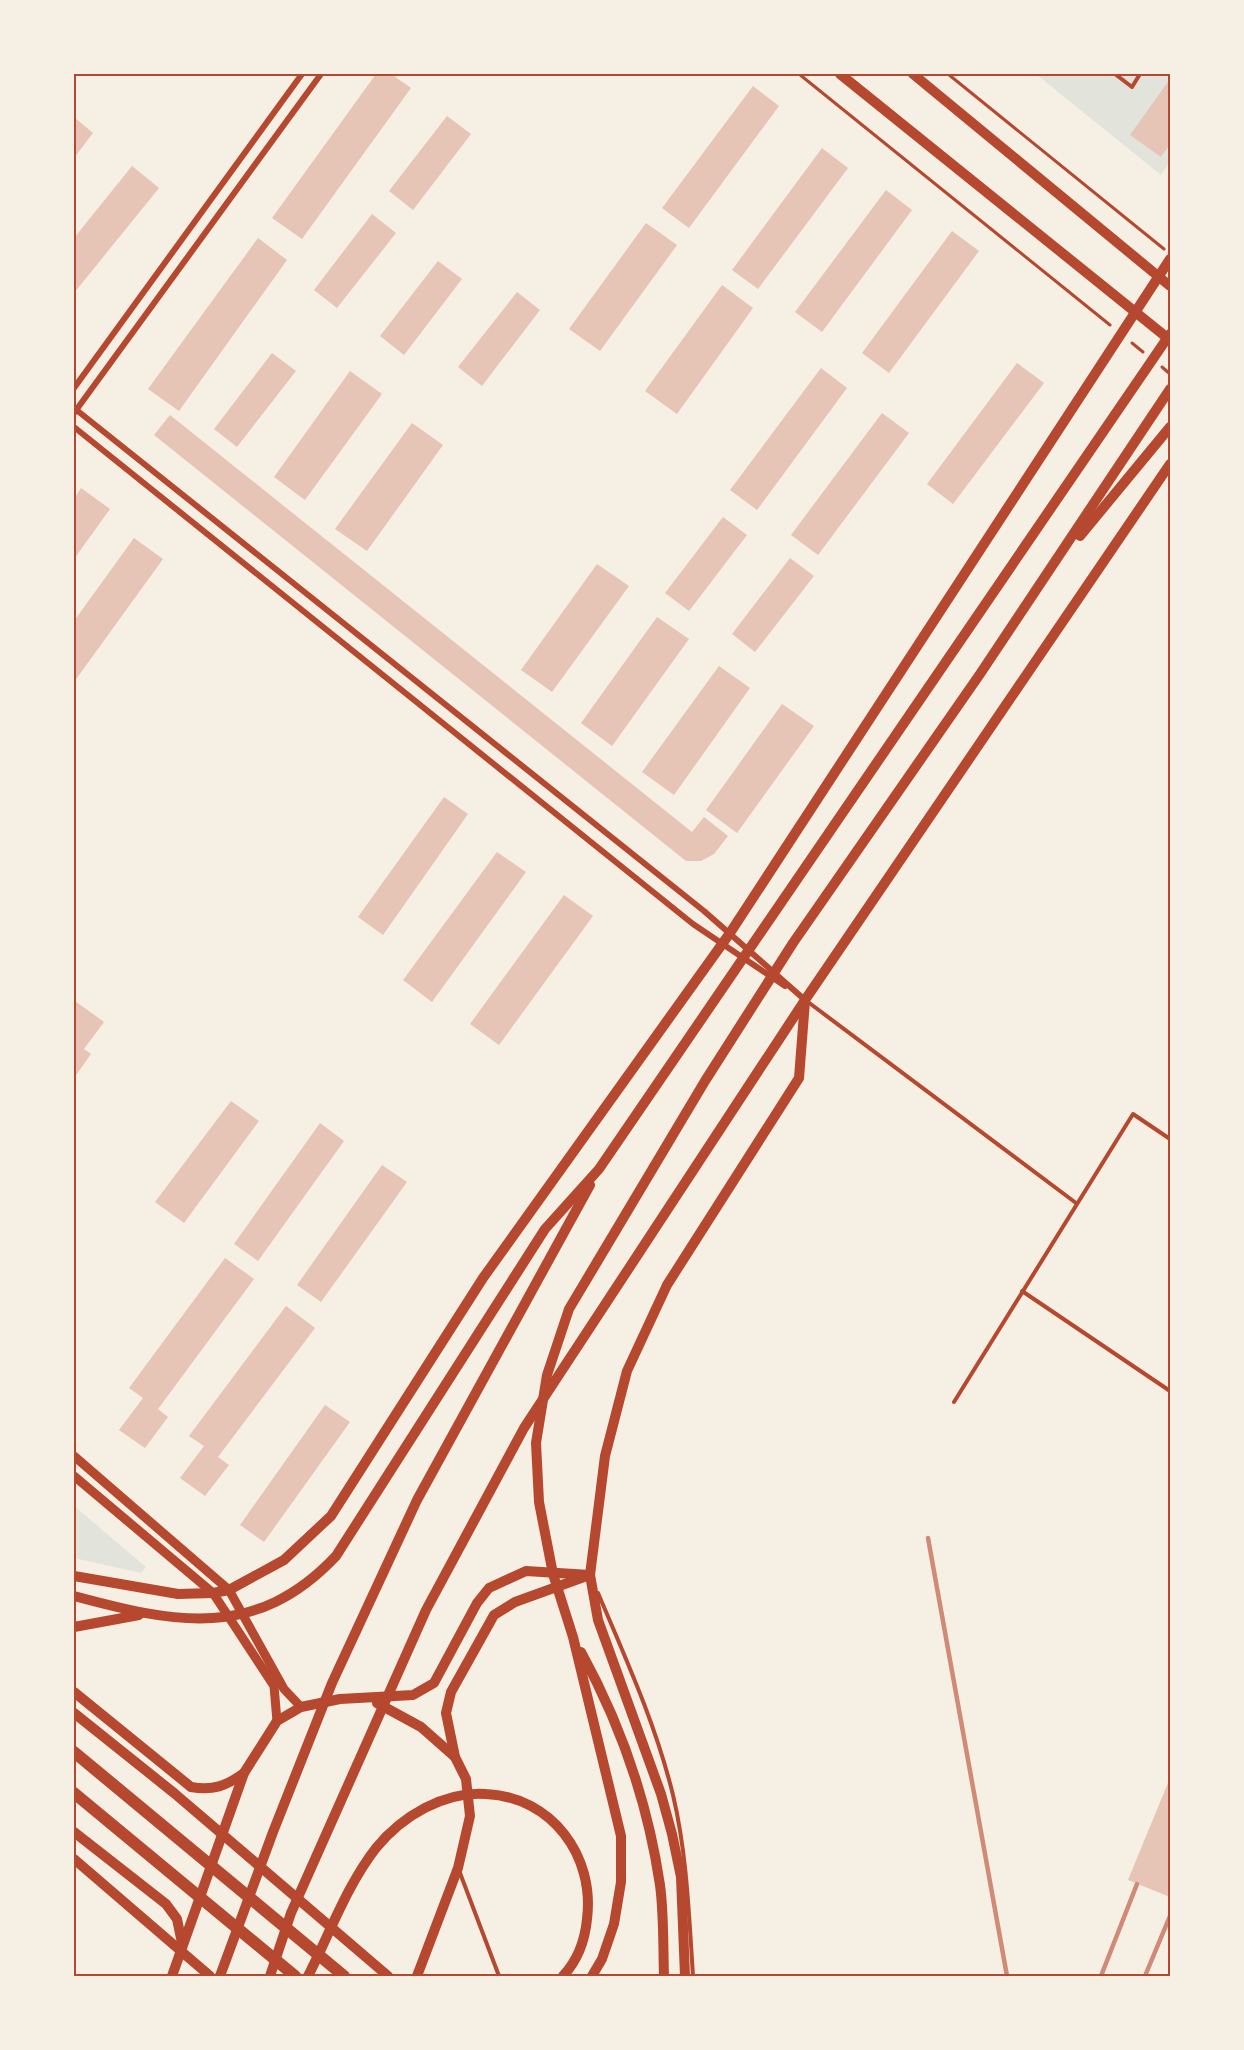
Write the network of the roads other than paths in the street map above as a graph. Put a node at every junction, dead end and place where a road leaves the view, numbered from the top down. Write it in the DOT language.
graph roads {
  1 [pos="303,74"];
  2 [pos="321,74"];
  3 [pos="840,74"];
  4 [pos="913,74"];
  5 [pos="1115,74"];
  6 [pos="1140,74"];
  7 [pos="1170,259"];
  8 [pos="1158,276"];
  9 [pos="1170,286"];
  10 [pos="1136,313"];
  11 [pos="1170,334"];
  12 [pos="1170,340"];
  13 [pos="74,388"];
  14 [pos="1170,389"];
  15 [pos="74,410"];
  16 [pos="74,427"];
  17 [pos="1170,427"];
  18 [pos="1170,464"];
  19 [pos="1045,577"];
  20 [pos="730,933"];
  21 [pos="721,944"];
  22 [pos="805,1000"];
  23 [pos="1170,1139"];
  24 [pos="599,1169"];
  25 [pos="1076,1203"];
  26 [pos="1023,1291"];
  27 [pos="1170,1391"];
  28 [pos="954,1402"];
  29 [pos="74,1456"];
  30 [pos="74,1476"];
  31 [pos="590,1575"];
  32 [pos="74,1576"];
  33 [pos="229,1590"];
  34 [pos="213,1593"];
  35 [pos="74,1596"];
  36 [pos="142,1614"];
  37 [pos="74,1627"];
  38 [pos="573,1637"];
  39 [pos="74,1692"];
  40 [pos="369,1699"];
  41 [pos="301,1707"];
  42 [pos="74,1713"];
  43 [pos="278,1721"];
  44 [pos="74,1752"];
  45 [pos="455,1757"];
  46 [pos="244,1773"];
  47 [pos="74,1793"];
  48 [pos="74,1832"];
  49 [pos="74,1849"];
  50 [pos="74,1859"];
  51 [pos="458,1868"];
  52 [pos="113,1890"];
  53 [pos="182,1943"];
  54 [pos="172,1977"];
  55 [pos="212,1977"];
  56 [pos="220,1977"];
  57 [pos="270,1977"];
  58 [pos="295,1977"];
  59 [pos="308,1977"];
  60 [pos="344,1977"];
  61 [pos="388,1977"];
  62 [pos="417,1977"];
  63 [pos="498,1977"];
  64 [pos="563,1977"];
  65 [pos="592,1977"];
  66 [pos="664,1977"];
  67 [pos="685,1977"];
  68 [pos="693,1977"];
  1 -- 13 [label="street"];
  2 -- 15 [label="street"];
  3 -- 10 [label="main road"];
  4 -- 8 [label="main road"];
  5 -- 6 [label="lane"];
  7 -- 8 [label="main road"];
  8 -- 9 [label="main road"];
  8 -- 10 [label="main road"];
  10 -- 12 [label="main road"];
  10 -- 20 [label="main road"];
  11 -- 24 [label="main road"];
  14 -- 19 [label="main road"];
  15 -- 20 [label="street"];
  16 -- 21 [label="street"];
  17 -- 19 [label="main road"];
  18 -- 22 [label="main road"];
  19 -- 38 [label="main road"];
  20 -- 21 [label="main road"];
  20 -- 22 [label="street"];
  21 -- 22 [label="street"];
  21 -- 33 [label="main road"];
  22 -- 25 [label="lane"];
  22 -- 31 [label="main road"];
  22 -- 57 [label="main road"];
  23 -- 25 [label="lane"];
  24 -- 36 [label="main road"];
  24 -- 56 [label="main road"];
  25 -- 26 [label="lane"];
  26 -- 27 [label="lane"];
  26 -- 28 [label="lane"];
  29 -- 33 [label="street"];
  30 -- 34 [label="street"];
  31 -- 40 [label="main road"];
  31 -- 45 [label="main road"];
  31 -- 67 [label="main road"];
  31 -- 68 [label="lane"];
  32 -- 34 [label="main road"];
  33 -- 34 [label="main road"];
  33 -- 41 [label="street"];
  34 -- 43 [label="street"];
  35 -- 36 [label="main road"];
  36 -- 37 [label="main road"];
  38 -- 65 [label="main road"];
  38 -- 66 [label="main road"];
  39 -- 46 [label="main road"];
  40 -- 41 [label="main road"];
  40 -- 45 [label="main road"];
  41 -- 43 [label="main road"];
  42 -- 61 [label="main road"];
  43 -- 46 [label="main road"];
  44 -- 60 [label="highway"];
  45 -- 51 [label="main road"];
  46 -- 53 [label="main road"];
  47 -- 58 [label="highway"];
  48 -- 53 [label="main road"];
  49 -- 52 [label="main road"];
  50 -- 52 [label="main road"];
  51 -- 62 [label="main road"];
  51 -- 63 [label="lane"];
  52 -- 55 [label="main road"];
  53 -- 54 [label="main road"];
  59 -- 64 [label="main road"];
}
